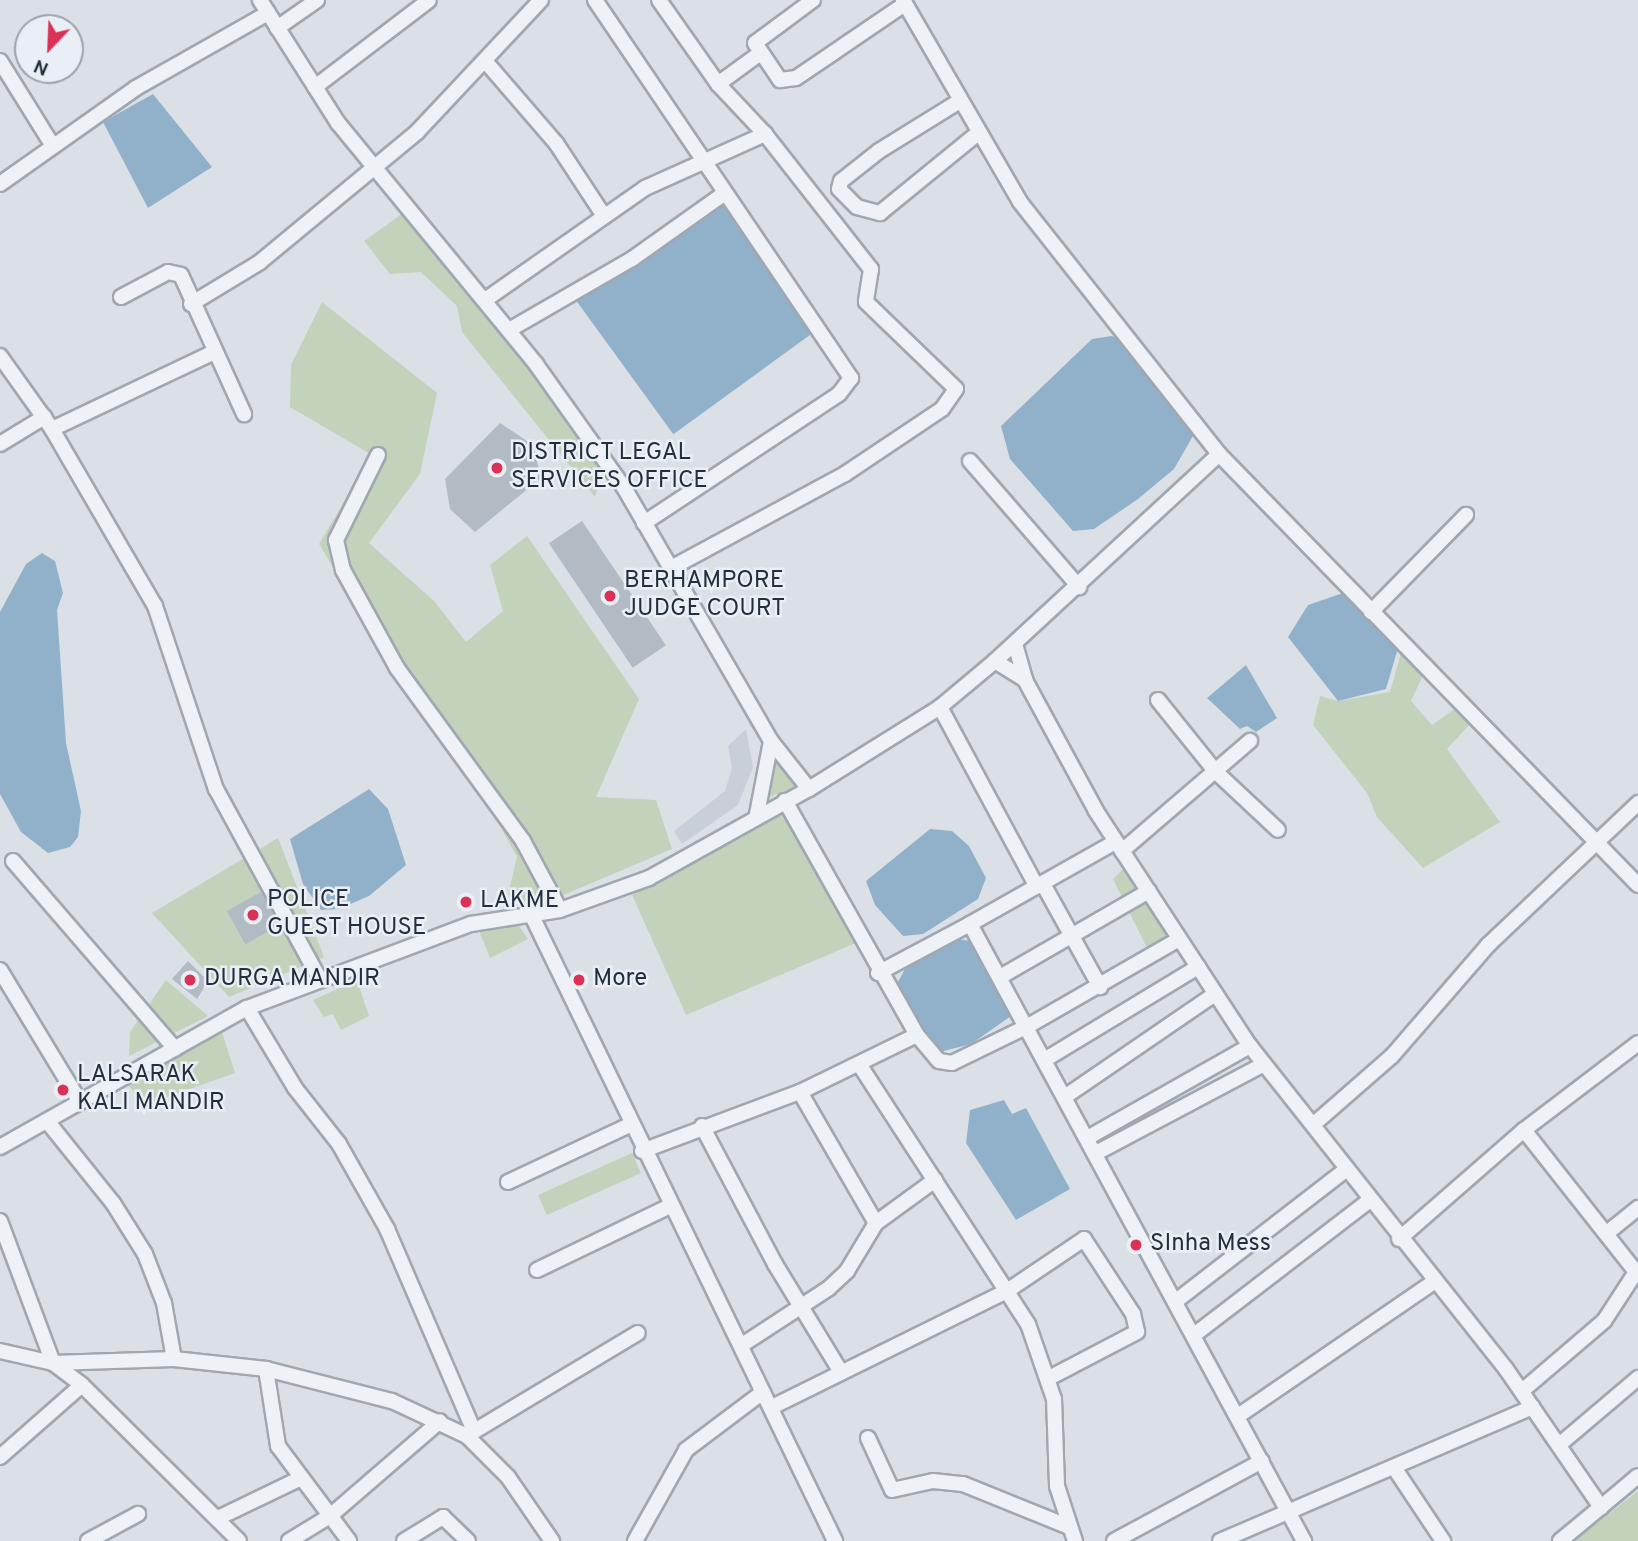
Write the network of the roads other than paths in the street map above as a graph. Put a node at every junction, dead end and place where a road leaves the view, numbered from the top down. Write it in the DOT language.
graph roads {
  1 [pos="260,0"];
  2 [pos="317,0"];
  3 [pos="429,0"];
  4 [pos="541,0"];
  5 [pos="595,0"];
  6 [pos="659,0"];
  7 [pos="813,0"];
  8 [pos="904,2"];
  9 [pos="268,13"];
  10 [pos="277,28"];
  11 [pos="759,54"];
  12 [pos="0,61"];
  13 [pos="486,62"];
  14 [pos="718,83"];
  15 [pos="315,87"];
  16 [pos="958,102"];
  17 [pos="978,133"];
  18 [pos="765,134"];
  19 [pos="53,146"];
  20 [pos="703,162"];
  21 [pos="375,167"];
  22 [pos="0,184"];
  23 [pos="725,193"];
  24 [pos="602,213"];
  25 [pos="121,297"];
  26 [pos="485,300"];
  27 [pos="191,304"];
  28 [pos="509,330"];
  29 [pos="212,353"];
  30 [pos="0,356"];
  31 [pos="244,414"];
  32 [pos="48,423"];
  33 [pos="0,444"];
  34 [pos="1219,454"];
  35 [pos="378,455"];
  36 [pos="970,461"];
  37 [pos="1466,515"];
  38 [pos="644,523"];
  39 [pos="671,568"];
  40 [pos="1079,587"];
  41 [pos="1371,612"];
  42 [pos="1015,644"];
  43 [pos="995,661"];
  44 [pos="1025,680"];
  45 [pos="1158,700"];
  46 [pos="940,707"];
  47 [pos="771,741"];
  48 [pos="1250,741"];
  49 [pos="1215,771"];
  50 [pos="809,789"];
  51 [pos="785,801"];
  52 [pos="1638,803"];
  53 [pos="757,814"];
  54 [pos="1278,830"];
  55 [pos="1599,842"];
  56 [pos="1119,846"];
  57 [pos="13,861"];
  58 [pos="1638,885"];
  59 [pos="1040,886"];
  60 [pos="1149,891"];
  61 [pos="560,910"];
  62 [pos="531,914"];
  63 [pos="970,924"];
  64 [pos="1071,935"];
  65 [pos="1180,939"];
  66 [pos="1198,967"];
  67 [pos="0,970"];
  68 [pos="878,973"];
  69 [pos="1000,977"];
  70 [pos="320,981"];
  71 [pos="1100,987"];
  72 [pos="1215,994"];
  73 [pos="247,1008"];
  74 [pos="1028,1026"];
  75 [pos="917,1035"];
  76 [pos="1638,1042"];
  77 [pos="1250,1046"];
  78 [pos="174,1049"];
  79 [pos="1046,1059"];
  80 [pos="1264,1064"];
  81 [pos="861,1067"];
  82 [pos="800,1093"];
  83 [pos="1066,1096"];
  84 [pos="80,1102"];
  85 [pos="47,1121"];
  86 [pos="632,1124"];
  87 [pos="1314,1124"];
  88 [pos="702,1126"];
  89 [pos="1524,1130"];
  90 [pos="1089,1137"];
  91 [pos="0,1147"];
  92 [pos="642,1151"];
  93 [pos="1097,1153"];
  94 [pos="1347,1169"];
  95 [pos="935,1180"];
  96 [pos="508,1182"];
  97 [pos="1370,1200"];
  98 [pos="668,1207"];
  99 [pos="1638,1208"];
  100 [pos="0,1221"];
  101 [pos="876,1223"];
  102 [pos="1607,1233"];
  103 [pos="1399,1239"];
  104 [pos="537,1270"];
  105 [pos="1434,1282"];
  106 [pos="1007,1291"];
  107 [pos="1176,1301"];
  108 [pos="801,1307"];
  109 [pos="638,1333"];
  110 [pos="1194,1335"];
  111 [pos="742,1345"];
  112 [pos="0,1351"];
  113 [pos="174,1359"];
  114 [pos="53,1363"];
  115 [pos="266,1369"];
  116 [pos="841,1372"];
  117 [pos="1049,1378"];
  118 [pos="1638,1378"];
  119 [pos="82,1385"];
  120 [pos="1522,1391"];
  121 [pos="763,1392"];
  122 [pos="772,1407"];
  123 [pos="1533,1407"];
  124 [pos="1238,1416"];
  125 [pos="440,1421"];
  126 [pos="470,1433"];
  127 [pos="868,1438"];
  128 [pos="1559,1444"];
  129 [pos="0,1457"];
  130 [pos="1262,1461"];
  131 [pos="1395,1469"];
  132 [pos="1638,1476"];
  133 [pos="301,1478"];
  134 [pos="1601,1507"];
  135 [pos="1289,1512"];
  136 [pos="138,1514"];
  137 [pos="330,1516"];
  138 [pos="218,1518"];
  139 [pos="1067,1526"];
  140 [pos="88,1541"];
  141 [pos="239,1541"];
  142 [pos="289,1541"];
  143 [pos="349,1541"];
  144 [pos="404,1541"];
  145 [pos="468,1541"];
  146 [pos="552,1541"];
  147 [pos="635,1541"];
  148 [pos="835,1541"];
  149 [pos="1075,1541"];
  150 [pos="1114,1541"];
  151 [pos="1220,1541"];
  152 [pos="1304,1541"];
  153 [pos="1443,1541"];
  154 [pos="1560,1541"];
  1 -- 9 [label="street"];
  2 -- 10 [label="street"];
  3 -- 15 [label="street"];
  4 -- 13 [label="street"];
  5 -- 20 [label="street"];
  6 -- 14 [label="street"];
  7 -- 11 [label="street"];
  8 -- 11 [label="street"];
  8 -- 16 [label="street"];
  9 -- 10 [label="street"];
  9 -- 19 [label="street"];
  10 -- 15 [label="street"];
  11 -- 14 [label="street"];
  12 -- 19 [label="street"];
  13 -- 21 [label="street"];
  13 -- 24 [label="street"];
  14 -- 18 [label="street"];
  15 -- 21 [label="street"];
  16 -- 17 [label="street"];
  16 -- 17 [label="street"];
  17 -- 34 [label="street"];
  18 -- 20 [label="street"];
  18 -- 39 [label="street"];
  19 -- 22 [label="street"];
  20 -- 23 [label="street"];
  20 -- 24 [label="street"];
  21 -- 26 [label="street"];
  21 -- 27 [label="street"];
  23 -- 28 [label="street"];
  23 -- 38 [label="street"];
  24 -- 26 [label="street"];
  25 -- 27 [label="street"];
  26 -- 28 [label="street"];
  27 -- 29 [label="street"];
  28 -- 38 [label="street"];
  29 -- 31 [label="street"];
  29 -- 32 [label="street"];
  30 -- 32 [label="street"];
  32 -- 33 [label="street"];
  32 -- 70 [label="street"];
  34 -- 40 [label="street"];
  34 -- 41 [label="street"];
  35 -- 61 [label="street"];
  36 -- 40 [label="street"];
  37 -- 41 [label="street"];
  38 -- 39 [label="street"];
  39 -- 47 [label="street"];
  40 -- 42 [label="street"];
  41 -- 55 [label="street"];
  42 -- 43 [label="street"];
  42 -- 44 [label="street"];
  43 -- 44 [label="street"];
  43 -- 46 [label="street"];
  44 -- 56 [label="street"];
  45 -- 49 [label="street"];
  46 -- 50 [label="street"];
  46 -- 59 [label="street"];
  47 -- 50 [label="street"];
  47 -- 53 [label="street"];
  48 -- 49 [label="street"];
  49 -- 54 [label="street"];
  49 -- 56 [label="street"];
  50 -- 51 [label="street"];
  51 -- 53 [label="street"];
  51 -- 68 [label="street"];
  52 -- 55 [label="street"];
  53 -- 61 [label="street"];
  55 -- 58 [label="street"];
  55 -- 87 [label="street"];
  56 -- 59 [label="street"];
  56 -- 60 [label="street"];
  57 -- 78 [label="street"];
  59 -- 63 [label="street"];
  59 -- 64 [label="street"];
  60 -- 64 [label="street"];
  60 -- 65 [label="street"];
  61 -- 62 [label="street"];
  62 -- 70 [label="street"];
  62 -- 86 [label="street"];
  63 -- 68 [label="street"];
  63 -- 69 [label="street"];
  64 -- 69 [label="street"];
  64 -- 71 [label="street"];
  65 -- 66 [label="street"];
  65 -- 71 [label="street"];
  66 -- 72 [label="street"];
  66 -- 79 [label="street"];
  67 -- 84 [label="street"];
  68 -- 75 [label="street"];
  69 -- 74 [label="street"];
  70 -- 73 [label="street"];
  71 -- 74 [label="street"];
  72 -- 77 [label="street"];
  72 -- 83 [label="street"];
  73 -- 78 [label="street"];
  73 -- 126 [label="street"];
  74 -- 75 [label="street"];
  74 -- 79 [label="street"];
  75 -- 81 [label="street"];
  76 -- 89 [label="street"];
  77 -- 80 [label="street"];
  77 -- 90 [label="street"];
  78 -- 84 [label="street"];
  79 -- 83 [label="street"];
  80 -- 87 [label="street"];
  80 -- 93 [label="street"];
  81 -- 82 [label="street"];
  81 -- 95 [label="street"];
  82 -- 88 [label="street"];
  82 -- 101 [label="street"];
  83 -- 90 [label="street"];
  84 -- 85 [label="street"];
  85 -- 91 [label="street"];
  85 -- 113 [label="street"];
  86 -- 92 [label="street"];
  86 -- 96 [label="street"];
  87 -- 94 [label="street"];
  88 -- 92 [label="street"];
  88 -- 108 [label="street"];
  89 -- 102 [label="street"];
  89 -- 103 [label="street"];
  90 -- 93 [label="street"];
  92 -- 98 [label="street"];
  93 -- 107 [label="street"];
  94 -- 97 [label="street"];
  94 -- 107 [label="street"];
  95 -- 101 [label="street"];
  95 -- 106 [label="street"];
  97 -- 103 [label="street"];
  97 -- 110 [label="street"];
  98 -- 104 [label="street"];
  98 -- 111 [label="street"];
  99 -- 102 [label="street"];
  100 -- 114 [label="street"];
  101 -- 108 [label="street"];
  102 -- 120 [label="street"];
  103 -- 105 [label="street"];
  105 -- 120 [label="street"];
  105 -- 124 [label="street"];
  106 -- 116 [label="street"];
  106 -- 117 [label="street"];
  106 -- 117 [label="street"];
  107 -- 110 [label="street"];
  108 -- 111 [label="street"];
  108 -- 116 [label="street"];
  109 -- 126 [label="street"];
  110 -- 124 [label="street"];
  111 -- 121 [label="street"];
  112 -- 114 [label="street"];
  113 -- 114 [label="street"];
  113 -- 115 [label="street"];
  114 -- 119 [label="street"];
  115 -- 125 [label="street"];
  115 -- 133 [label="street"];
  116 -- 122 [label="street"];
  117 -- 139 [label="street"];
  118 -- 128 [label="street"];
  119 -- 129 [label="street"];
  119 -- 138 [label="street"];
  120 -- 123 [label="street"];
  121 -- 122 [label="street"];
  121 -- 147 [label="street"];
  122 -- 148 [label="street"];
  123 -- 128 [label="street"];
  123 -- 131 [label="street"];
  124 -- 130 [label="street"];
  125 -- 126 [label="street"];
  125 -- 137 [label="street"];
  126 -- 146 [label="street"];
  127 -- 139 [label="street"];
  128 -- 134 [label="street"];
  130 -- 135 [label="street"];
  130 -- 150 [label="street"];
  131 -- 135 [label="street"];
  131 -- 153 [label="street"];
  132 -- 134 [label="street"];
  133 -- 137 [label="street"];
  133 -- 138 [label="street"];
  134 -- 154 [label="street"];
  135 -- 151 [label="street"];
  135 -- 152 [label="street"];
  136 -- 140 [label="street"];
  137 -- 142 [label="street"];
  137 -- 143 [label="street"];
  138 -- 141 [label="street"];
  139 -- 149 [label="street"];
  144 -- 145 [label="street"];
}
